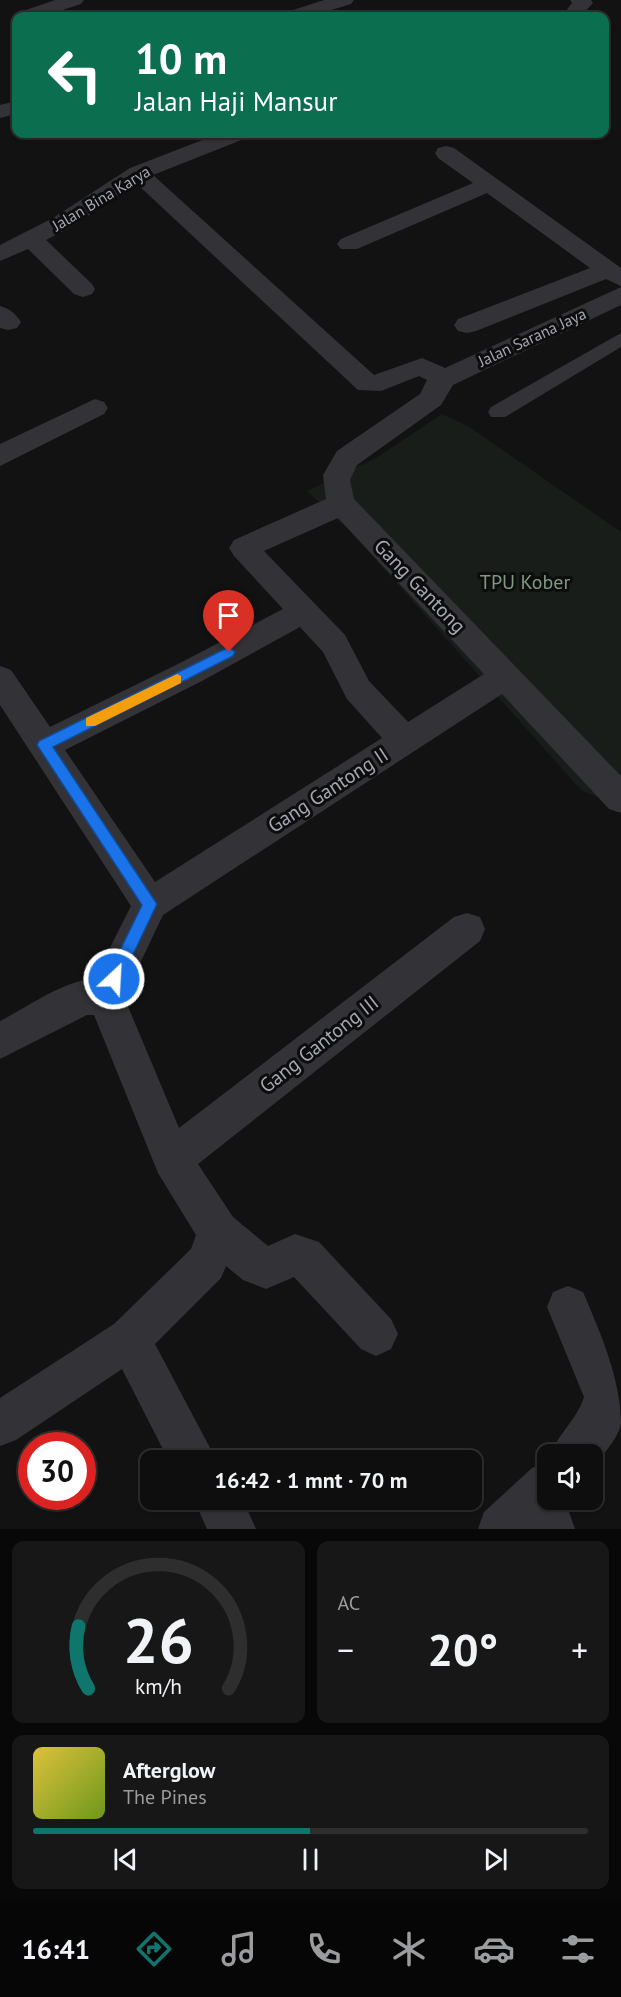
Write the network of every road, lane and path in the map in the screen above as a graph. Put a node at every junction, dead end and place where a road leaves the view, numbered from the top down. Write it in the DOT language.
graph roads {
  1 [pos="74,0"];
  2 [pos="344,0"];
  3 [pos="580,0"];
  4 [pos="40,5"];
  5 [pos="306,12"];
  6 [pos="575,12"];
  7 [pos="226,138"];
  8 [pos="446,153"];
  9 [pos="138,174"];
  10 [pos="489,184"];
  11 [pos="31,239"];
  12 [pos="349,244"];
  13 [pos="0,254"];
  14 [pos="614,274"];
  15 [pos="83,289"];
  16 [pos="621,295"];
  17 [pos="467,325"];
  18 [pos="621,339"];
  19 [pos="444,379"];
  20 [pos="95,408"];
  21 [pos="498,412"];
  22 [pos="0,456"];
  23 [pos="342,504"];
  24 [pos="304,611"];
  25 [pos="506,676"];
  26 [pos="0,679"];
  27 [pos="405,741"];
  28 [pos="44,745"];
  29 [pos="621,799"];
  30 [pos="150,904"];
  31 [pos="466,929"];
  32 [pos="105,997"];
  33 [pos="0,1041"];
  34 [pos="172,1159"];
  35 [pos="218,1232"];
  36 [pos="568,1307"];
  37 [pos="376,1334"];
  38 [pos="129,1339"];
  39 [pos="0,1424"];
  40 [pos="582,1444"];
  41 [pos="188,1450"];
  42 [pos="223,1510"];
  43 [pos="233,1529"];
  1 -- 4 [label="street"];
  2 -- 5 [label="street"];
  3 -- 6 [label="street"];
  7 -- 9 [label="street, Jalan Bina Karya"];
  8 -- 10 [label="street"];
  9 -- 11 [label="street, Jalan Bina Karya"];
  9 -- 19 [label="street"];
  10 -- 12 [label="street"];
  10 -- 14 [label="street"];
  11 -- 13 [label="street, Jalan Bina Karya"];
  11 -- 15 [label="street"];
  14 -- 17 [label="street"];
  16 -- 19 [label="street, Jalan Sarana Jaya"];
  18 -- 21 [label="lane"];
  19 -- 23 [label="street, Gang Gantong"];
  20 -- 22 [label="street"];
  23 -- 24 [label="street"];
  23 -- 25 [label="street, Gang Gantong"];
  24 -- 27 [label="street"];
  24 -- 28 [label="street"];
  25 -- 27 [label="street, Gang Gantong II"];
  25 -- 29 [label="street, Gang Gantong"];
  26 -- 28 [label="street"];
  27 -- 30 [label="street, Gang Gantong II"];
  28 -- 30 [label="street"];
  30 -- 32 [label="street"];
  31 -- 34 [label="street, Gang Gantong III"];
  32 -- 33 [label="street"];
  32 -- 34 [label="street"];
  34 -- 35 [label="street"];
  35 -- 37 [label="street"];
  35 -- 38 [label="street"];
  36 -- 40 [label="street"];
  38 -- 39 [label="street"];
  38 -- 41 [label="street"];
  42 -- 43 [label="street"];
}
